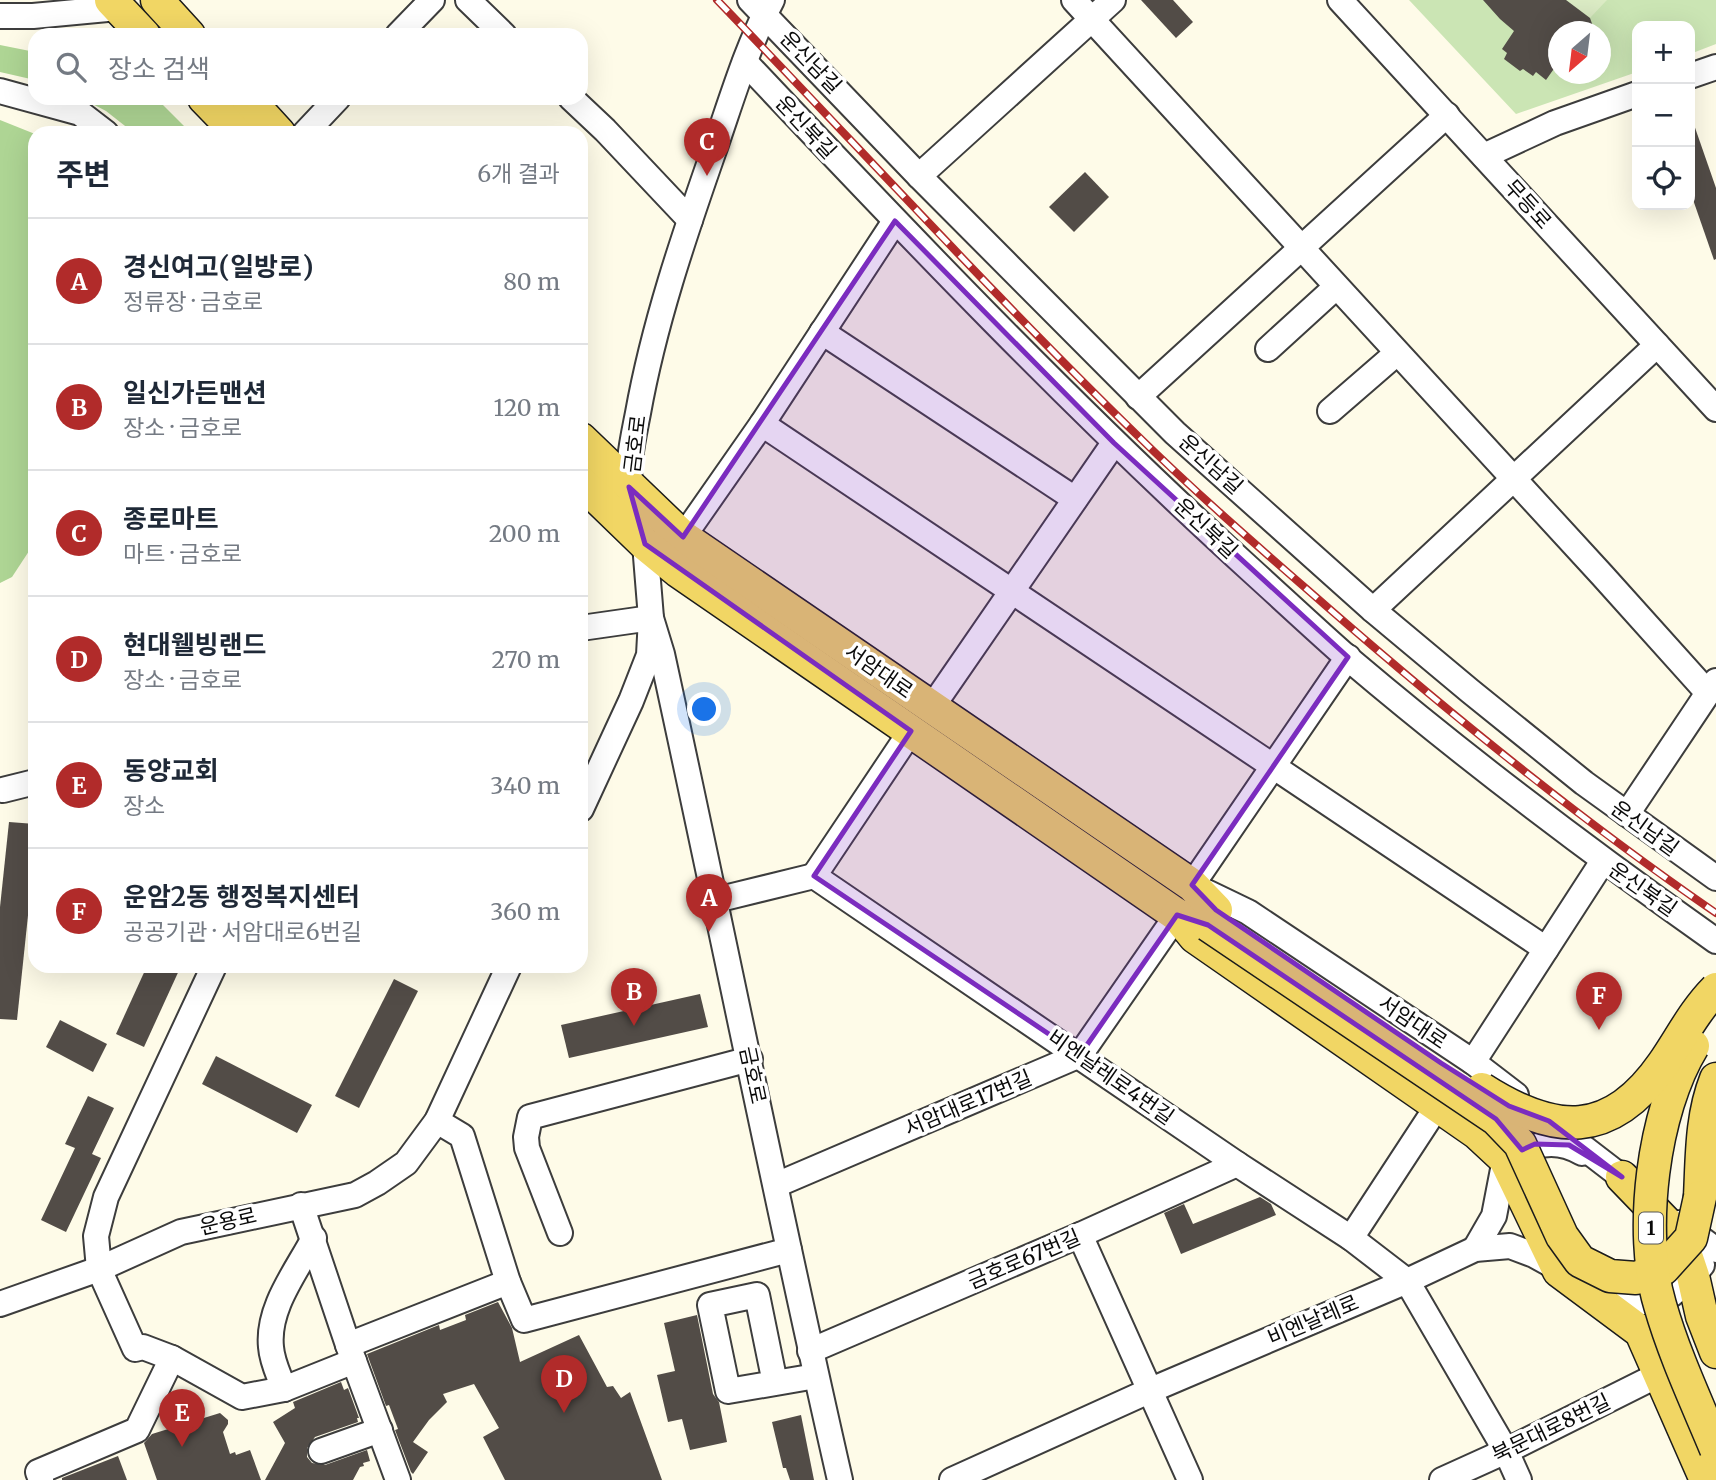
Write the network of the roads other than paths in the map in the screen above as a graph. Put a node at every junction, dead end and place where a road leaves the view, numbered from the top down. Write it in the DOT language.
graph roads {
  1 [pos="157,0"];
  2 [pos="432,0"];
  3 [pos="468,0"];
  4 [pos="1074,0"];
  5 [pos="1113,0"];
  6 [pos="1340,0"];
  7 [pos="114,4"];
  8 [pos="762,5"];
  9 [pos="0,16"];
  10 [pos="1091,19"];
  11 [pos="137,28"];
  12 [pos="183,28"];
  13 [pos="405,28"];
  14 [pos="497,28"];
  15 [pos="745,62"];
  16 [pos="1716,67"];
  17 [pos="1695,74"];
  18 [pos="0,91"];
  19 [pos="1632,96"];
  20 [pos="28,99"];
  21 [pos="51,105"];
  22 [pos="211,105"];
  23 [pos="253,105"];
  24 [pos="331,105"];
  25 [pos="578,105"];
  26 [pos="1447,115"];
  27 [pos="97,126"];
  28 [pos="230,126"];
  29 [pos="273,126"];
  30 [pos="312,126"];
  31 [pos="1484,156"];
  32 [pos="919,176"];
  33 [pos="690,220"];
  34 [pos="895,221"];
  35 [pos="1301,248"];
  36 [pos="1336,287"];
  37 [pos="822,332"];
  38 [pos="1657,345"];
  39 [pos="1268,349"];
  40 [pos="1397,354"];
  41 [pos="1138,397"];
  42 [pos="1716,409"];
  43 [pos="1330,411"];
  44 [pos="762,424"];
  45 [pos="1114,443"];
  46 [pos="588,446"];
  47 [pos="1514,480"];
  48 [pos="629,487"];
  49 [pos="588,489"];
  50 [pos="1075,499"];
  51 [pos="683,537"];
  52 [pos="645,544"];
  53 [pos="1012,590"];
  54 [pos="1373,610"];
  55 [pos="651,618"];
  56 [pos="588,627"];
  57 [pos="1348,657"];
  58 [pos="1712,687"];
  59 [pos="932,707"];
  60 [pos="911,731"];
  61 [pos="1272,767"];
  62 [pos="28,784"];
  63 [pos="1,794"];
  64 [pos="588,794"];
  65 [pos="1627,814"];
  66 [pos="1603,861"];
  67 [pos="814,876"];
  68 [pos="1716,878"];
  69 [pos="1192,885"];
  70 [pos="716,900"];
  71 [pos="1177,915"];
  72 [pos="1212,917"];
  73 [pos="1716,941"];
  74 [pos="1545,949"];
  75 [pos="211,973"];
  76 [pos="506,973"];
  77 [pos="1716,979"];
  78 [pos="1716,989"];
  79 [pos="1716,1009"];
  80 [pos="1716,1041"];
  81 [pos="1080,1055"];
  82 [pos="750,1059"];
  83 [pos="1473,1062"];
  84 [pos="1716,1079"];
  85 [pos="1438,1105"];
  86 [pos="1536,1111"];
  87 [pos="437,1121"];
  88 [pos="1505,1159"];
  89 [pos="1237,1164"];
  90 [pos="1622,1177"];
  91 [pos="776,1185"];
  92 [pos="301,1205"];
  93 [pos="560,1233"];
  94 [pos="1080,1235"];
  95 [pos="314,1238"];
  96 [pos="1351,1238"];
  97 [pos="1712,1248"];
  98 [pos="1475,1249"];
  99 [pos="789,1250"];
  100 [pos="99,1269"];
  101 [pos="1559,1271"];
  102 [pos="1693,1276"];
  103 [pos="1407,1281"];
  104 [pos="508,1282"];
  105 [pos="0,1304"];
  106 [pos="810,1351"];
  107 [pos="1716,1352"];
  108 [pos="351,1353"];
  109 [pos="172,1358"];
  110 [pos="1660,1374"];
  111 [pos="816,1376"];
  112 [pos="775,1383"];
  113 [pos="285,1388"];
  114 [pos="1151,1390"];
  115 [pos="1716,1408"];
  116 [pos="380,1430"];
  117 [pos="1716,1449"];
  118 [pos="321,1451"];
  119 [pos="1506,1451"];
  120 [pos="39,1476"];
  121 [pos="398,1480"];
  122 [pos="840,1480"];
  123 [pos="952,1480"];
  124 [pos="1190,1480"];
  125 [pos="1442,1480"];
  126 [pos="1519,1480"];
  127 [pos="1706,1480"];
  1 -- 12 [label="main road"];
  2 -- 13 [label="street"];
  3 -- 14 [label="street"];
  4 -- 10 [label="street"];
  5 -- 10 [label="street"];
  6 -- 26 [label="street, 무등로"];
  7 -- 9 [label="street"];
  7 -- 11 [label="main road"];
  8 -- 15 [label="street, 금호로"];
  8 -- 32 [label="street, 운신남길"];
  10 -- 32 [label="street"];
  10 -- 35 [label="street"];
  15 -- 33 [label="street, 금호로"];
  15 -- 34 [label="street, 운신북길"];
  16 -- 17 [label="street"];
  18 -- 20 [label="street"];
  19 -- 31 [label="street"];
  21 -- 27 [label="street"];
  22 -- 28 [label="main road"];
  23 -- 29 [label="main road"];
  24 -- 30 [label="street"];
  25 -- 33 [label="street"];
  26 -- 31 [label="street, 무등로"];
  26 -- 35 [label="street"];
  31 -- 38 [label="street, 무등로"];
  32 -- 41 [label="street, 운신남길"];
  33 -- 48 [label="street, 금호로"];
  34 -- 37 [label="street"];
  34 -- 45 [label="street, 운신북길"];
  35 -- 36 [label="street"];
  35 -- 41 [label="street"];
  36 -- 39 [label="street"];
  36 -- 40 [label="street"];
  37 -- 44 [label="street"];
  37 -- 50 [label="street"];
  38 -- 42 [label="street, 무등로"];
  38 -- 47 [label="street"];
  40 -- 43 [label="street"];
  40 -- 47 [label="street"];
  41 -- 54 [label="street, 운신남길"];
  44 -- 51 [label="street"];
  44 -- 53 [label="street"];
  45 -- 50 [label="street"];
  45 -- 57 [label="street, 운신북길"];
  46 -- 48 [label="main road, 서암대로"];
  47 -- 54 [label="street"];
  47 -- 58 [label="street"];
  48 -- 51 [label="main road, 서암대로"];
  48 -- 52 [label="street, 금호로"];
  49 -- 52 [label="main road, 서암대로"];
  50 -- 53 [label="street"];
  51 -- 59 [label="main road, 서암대로"];
  52 -- 55 [label="street, 금호로"];
  52 -- 60 [label="main road, 서암대로"];
  53 -- 59 [label="street"];
  53 -- 61 [label="street"];
  54 -- 65 [label="street, 운신남길"];
  55 -- 56 [label="street"];
  55 -- 64 [label="street"];
  55 -- 70 [label="street, 금호로"];
  57 -- 61 [label="street"];
  57 -- 66 [label="street, 운신북길"];
  58 -- 65 [label="street"];
  59 -- 69 [label="main road, 서암대로"];
  60 -- 67 [label="street, 서암대로"];
  60 -- 71 [label="main road, 서암대로"];
  61 -- 69 [label="street"];
  61 -- 74 [label="street"];
  62 -- 63 [label="street"];
  65 -- 68 [label="street, 운신남길"];
  66 -- 73 [label="street, 운신북길"];
  66 -- 74 [label="street"];
  67 -- 70 [label="street"];
  67 -- 81 [label="street, 비엔날레로4번길"];
  69 -- 72 [label="main road, 서암대로"];
  69 -- 83 [label="street, 서암대로"];
  70 -- 82 [label="street, 금호로"];
  71 -- 72 [label="main road, 서암대로"];
  71 -- 81 [label="street"];
  71 -- 85 [label="main road"];
  72 -- 78 [label="main road, bridge"];
  72 -- 84 [label="main road, bridge"];
  74 -- 83 [label="street"];
  75 -- 100 [label="street"];
  76 -- 87 [label="street, 운용로"];
  77 -- 86 [label="street"];
  79 -- 117 [label="main road, 1, bridge"];
  80 -- 115 [label="main road, 1"];
  81 -- 89 [label="street, 비엔날레로4번길"];
  81 -- 91 [label="street, 서암대로17번길"];
  82 -- 91 [label="street, 금호로"];
  82 -- 93 [label="street"];
  83 -- 86 [label="street, 서암대로"];
  85 -- 88 [label="main road"];
  85 -- 96 [label="street"];
  86 -- 90 [label="street, 서암대로"];
  87 -- 92 [label="street, 운용로"];
  87 -- 104 [label="street"];
  88 -- 90 [label="street"];
  88 -- 98 [label="street"];
  88 -- 101 [label="main road"];
  89 -- 94 [label="street, 금호로67번길"];
  89 -- 96 [label="street, 비엔날레로4번길"];
  90 -- 97 [label="street"];
  90 -- 102 [label="main road"];
  91 -- 99 [label="street, 금호로"];
  92 -- 95 [label="street"];
  92 -- 100 [label="street, 운용로"];
  94 -- 106 [label="street, 금호로67번길"];
  94 -- 114 [label="street"];
  95 -- 108 [label="street"];
  95 -- 113 [label="street"];
  96 -- 103 [label="street, 비엔날레로4번길"];
  97 -- 102 [label="street"];
  98 -- 101 [label="street"];
  98 -- 103 [label="street, 비엔날레로"];
  99 -- 104 [label="street"];
  99 -- 106 [label="street, 금호로"];
  100 -- 105 [label="street, 운용로"];
  100 -- 109 [label="street"];
  101 -- 102 [label="street"];
  101 -- 110 [label="main road"];
  102 -- 107 [label="main road"];
  103 -- 114 [label="street, 비엔날레로"];
  103 -- 119 [label="street"];
  104 -- 108 [label="street"];
  106 -- 111 [label="street, 금호로"];
  108 -- 113 [label="street"];
  108 -- 116 [label="street"];
  109 -- 113 [label="street"];
  109 -- 120 [label="street"];
  110 -- 119 [label="street, 북문대로8번길"];
  110 -- 127 [label="main road"];
  111 -- 112 [label="street"];
  111 -- 122 [label="street, 금호로"];
  114 -- 123 [label="street, 비엔날레로"];
  114 -- 124 [label="street"];
  116 -- 118 [label="street"];
  116 -- 121 [label="street"];
  119 -- 125 [label="street, 북문대로8번길"];
  119 -- 126 [label="street"];
}
